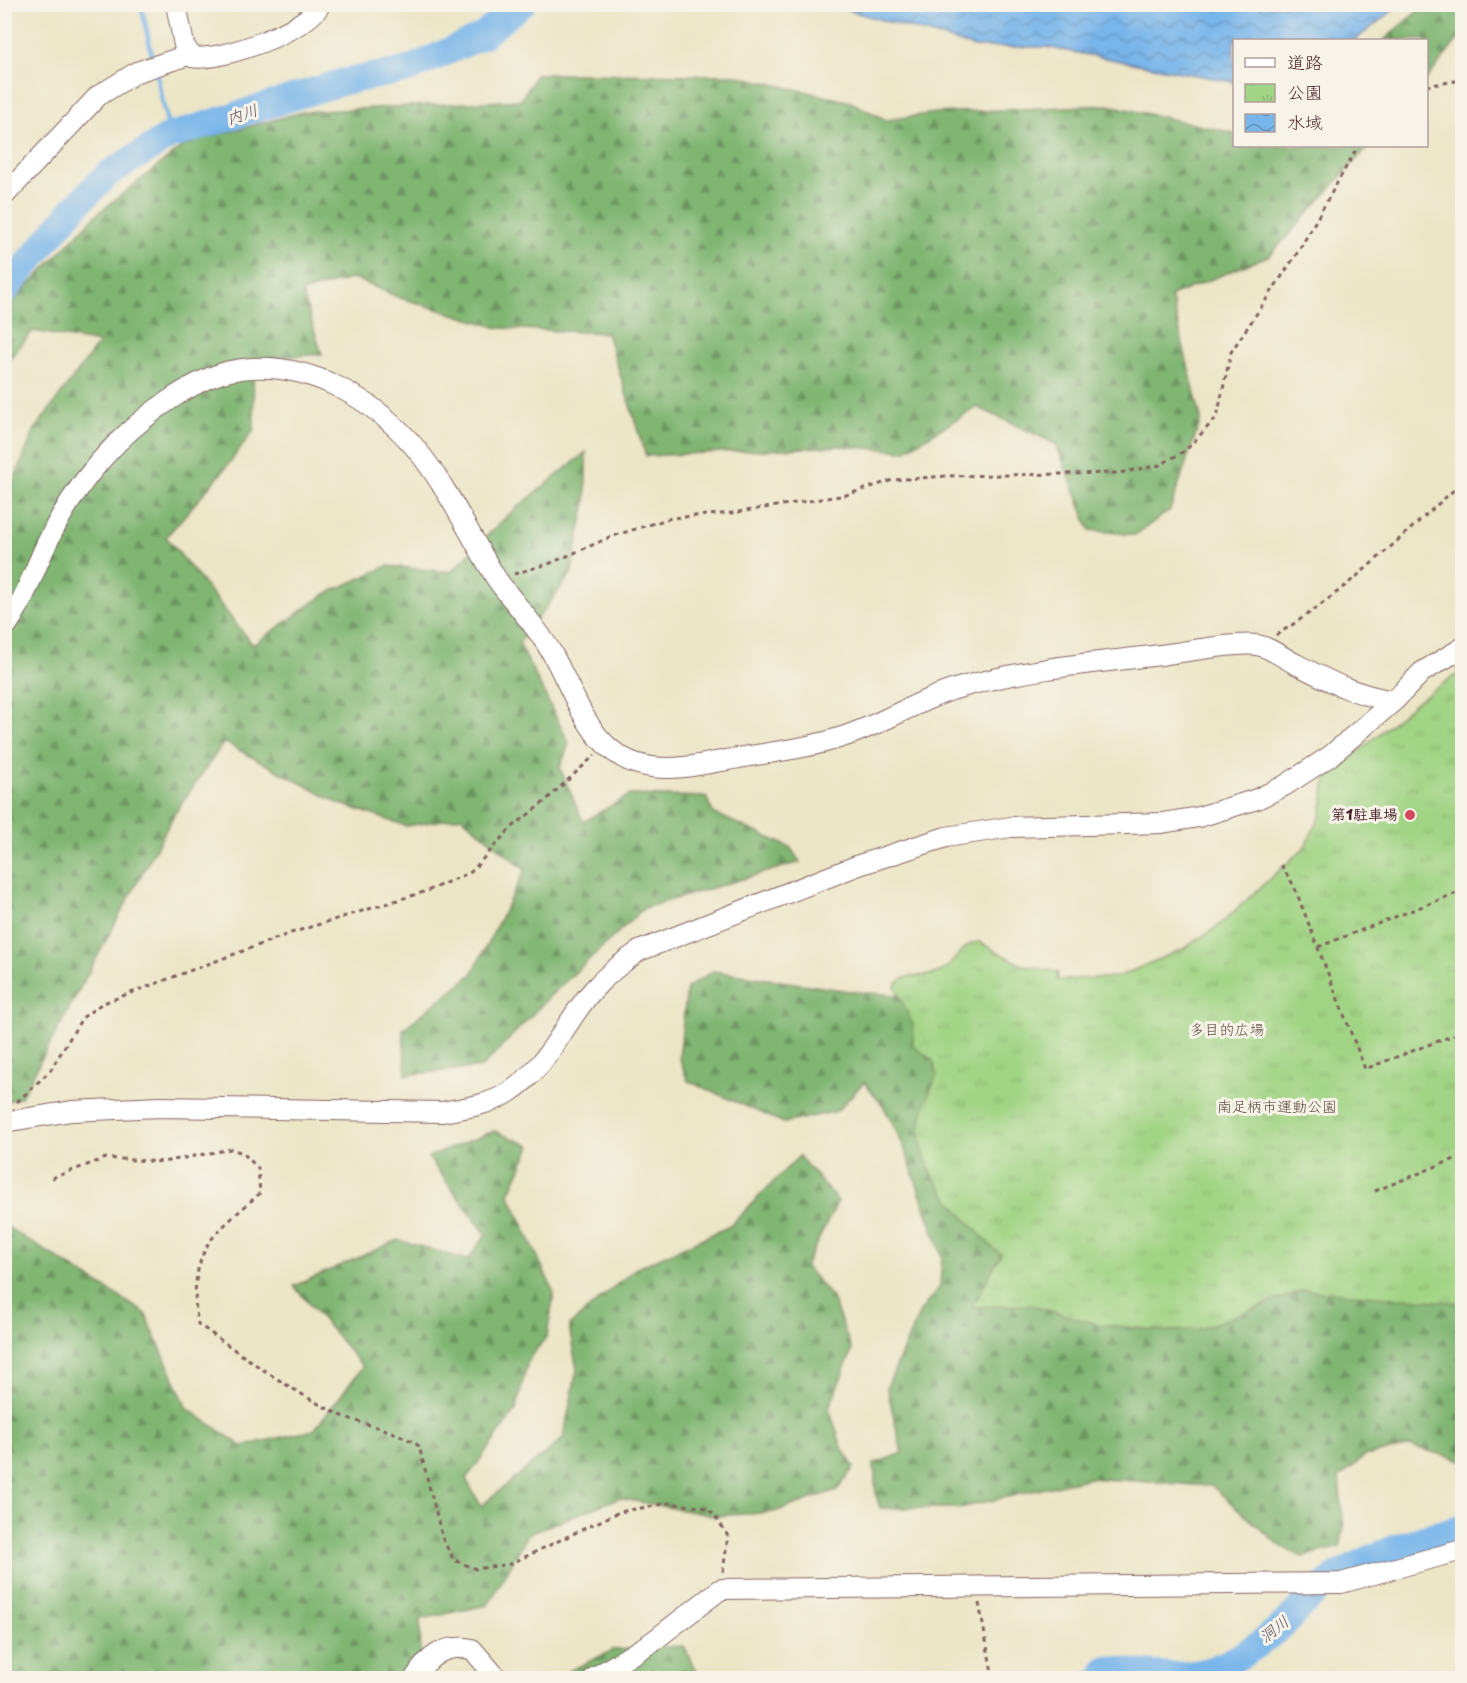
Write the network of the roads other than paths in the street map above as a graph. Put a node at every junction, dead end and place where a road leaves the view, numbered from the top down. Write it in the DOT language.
graph roads {
  1 [pos="320,4"];
  2 [pos="174,5"];
  3 [pos="182,56"];
  4 [pos="4,196"];
  5 [pos="4,629"];
  6 [pos="1462,648"];
  7 [pos="1394,701"];
  8 [pos="4,1122"];
  9 [pos="1462,1550"];
  10 [pos="415,1678"];
  11 [pos="497,1678"];
  12 [pos="594,1678"];
  1 -- 3 [label="street"];
  2 -- 3 [label="street"];
  3 -- 4 [label="street"];
  5 -- 7 [label="street"];
  6 -- 7 [label="street"];
  7 -- 8 [label="street"];
  9 -- 12 [label="street"];
  10 -- 11 [label="street"];
}
